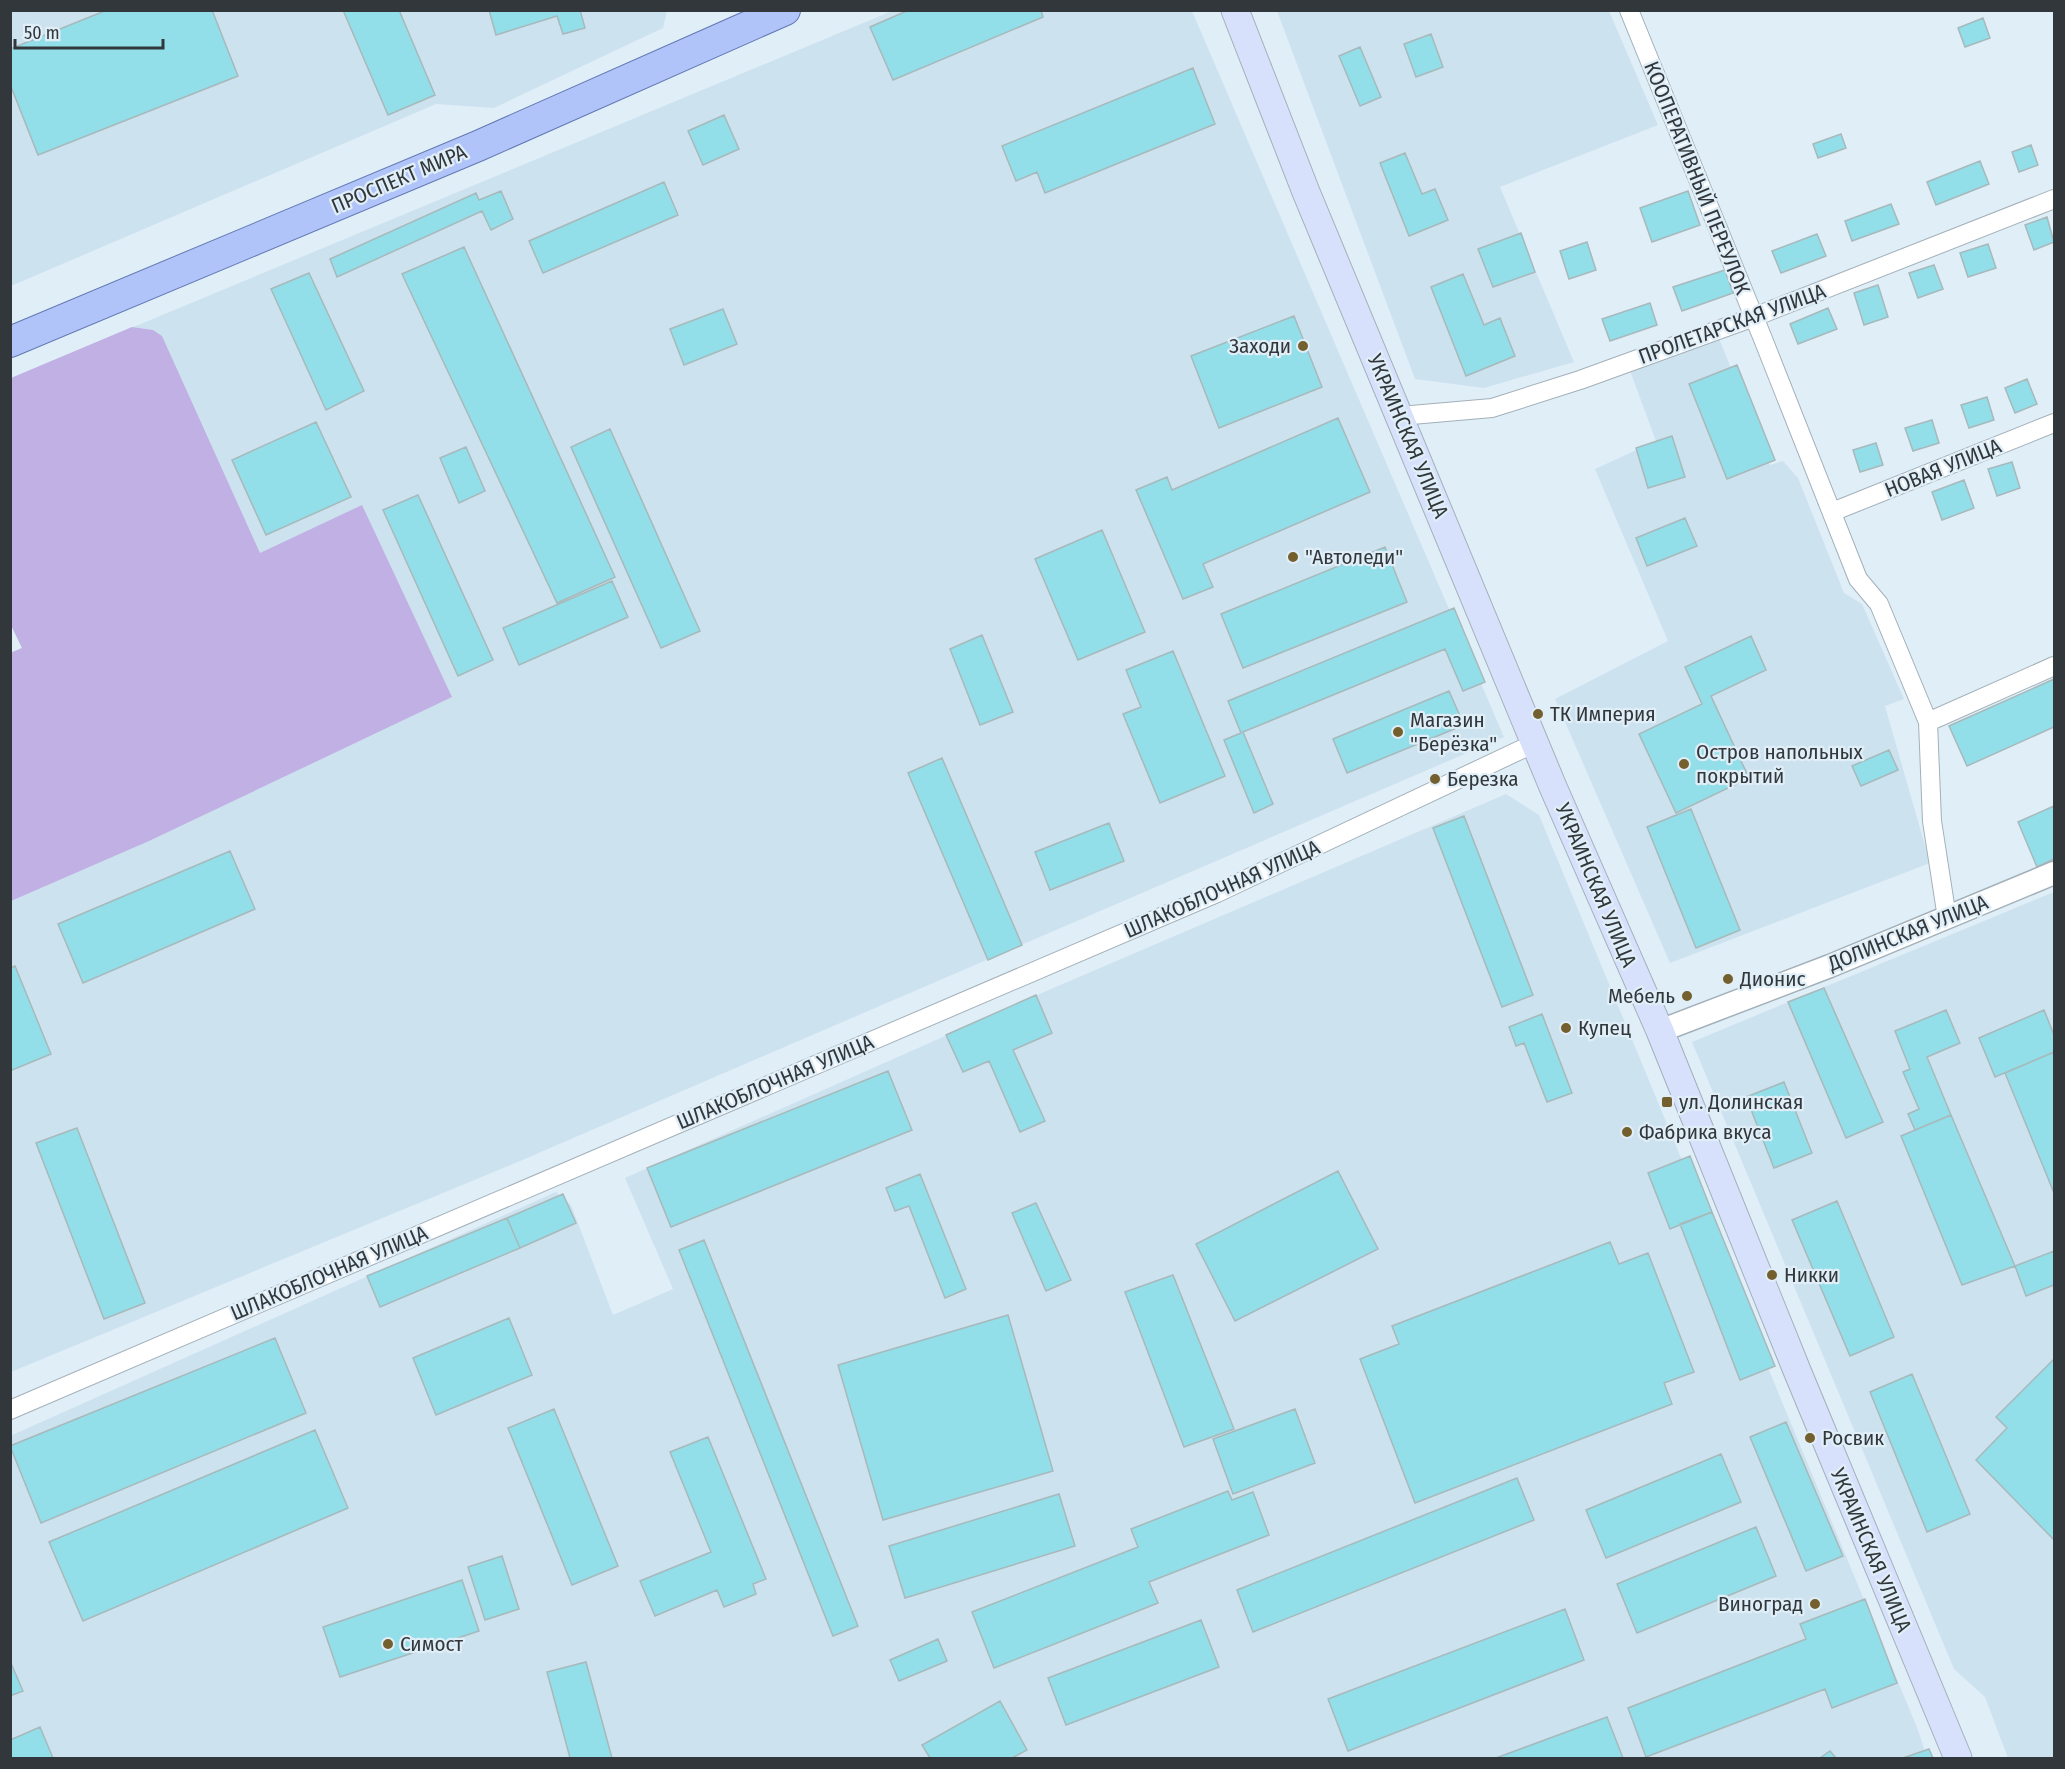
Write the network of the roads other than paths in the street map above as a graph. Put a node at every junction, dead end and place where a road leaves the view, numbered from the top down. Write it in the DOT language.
graph roads {
  1 [pos="785,10"];
  2 [pos="1235,10"];
  3 [pos="1629,10"];
  4 [pos="2055,199"];
  5 [pos="1754,317"];
  6 [pos="10,342"];
  7 [pos="1400,416"];
  8 [pos="2055,423"];
  9 [pos="1832,512"];
  10 [pos="2055,666"];
  11 [pos="1928,722"];
  12 [pos="1535,743"];
  13 [pos="2055,873"];
  14 [pos="1947,918"];
  15 [pos="1660,1031"];
  16 [pos="10,1410"];
  17 [pos="1958,1758"];
  1 -- 6 [label="main road, ПРОСПЕКТ МИРА"];
  2 -- 7 [label="main road, УКРАИНСКАЯ УЛИЦА"];
  3 -- 5 [label="street, КООПЕРАТИВНЫЙ ПЕРЕУЛОК"];
  4 -- 5 [label="street, ПРОЛЕТАРСКАЯ УЛИЦА"];
  5 -- 7 [label="street, ПРОЛЕТАРСКАЯ УЛИЦА"];
  5 -- 9 [label="street, КООПЕРАТИВНЫЙ ПЕРЕУЛОК"];
  7 -- 12 [label="main road, УКРАИНСКАЯ УЛИЦА"];
  8 -- 9 [label="street, НОВАЯ УЛИЦА"];
  9 -- 11 [label="street, КООПЕРАТИВНЫЙ ПЕРЕУЛОК"];
  10 -- 11 [label="street"];
  11 -- 14 [label="street"];
  12 -- 15 [label="main road, УКРАИНСКАЯ УЛИЦА"];
  12 -- 16 [label="street, ШЛАКОБЛОЧНАЯ УЛИЦА"];
  13 -- 14 [label="street, ДОЛИНСКАЯ УЛИЦА"];
  14 -- 15 [label="street, ДОЛИНСКАЯ УЛИЦА"];
  15 -- 17 [label="main road, УКРАИНСКАЯ УЛИЦА"];
}
